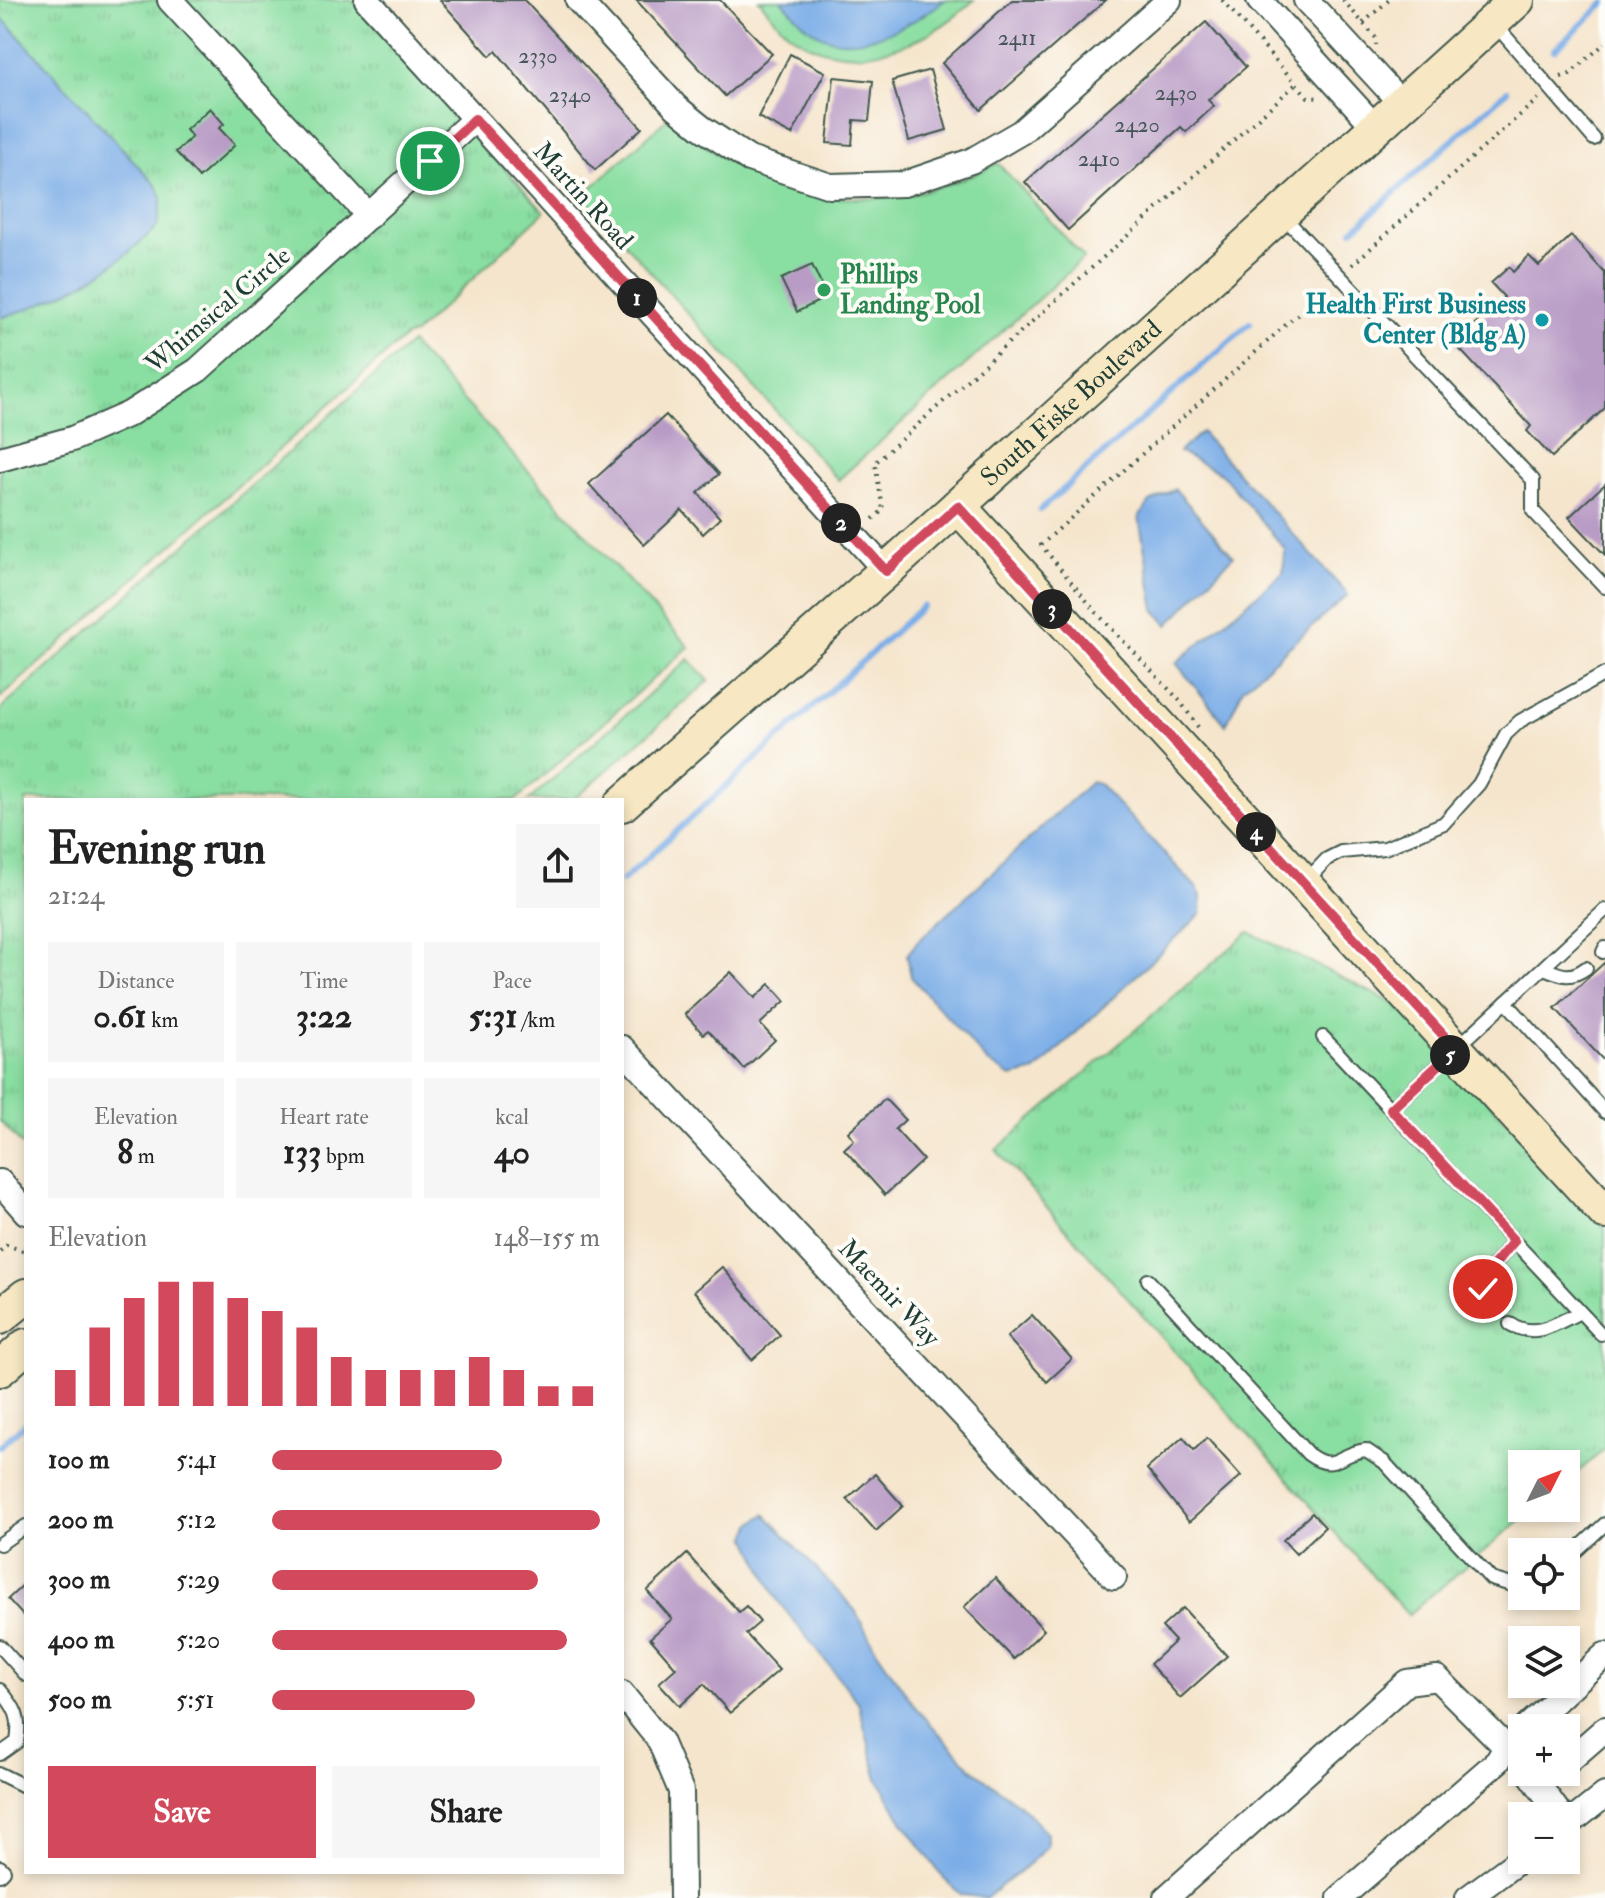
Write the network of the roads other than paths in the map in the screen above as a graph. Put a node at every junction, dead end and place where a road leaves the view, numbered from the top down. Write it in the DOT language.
graph roads {
  1 [pos="170,0"];
  2 [pos="367,0"];
  3 [pos="578,0"];
  4 [pos="1169,0"];
  5 [pos="1259,0"];
  6 [pos="1306,0"];
  7 [pos="1505,11"];
  8 [pos="1402,104"];
  9 [pos="475,119"];
  10 [pos="1376,128"];
  11 [pos="1594,139"];
  12 [pos="1281,214"];
  13 [pos="369,216"];
  14 [pos="0,459"];
  15 [pos="958,506"];
  16 [pos="886,571"];
  17 [pos="1605,587"];
  18 [pos="1605,674"];
  19 [pos="624,802"];
  20 [pos="1304,884"];
  21 [pos="1605,910"];
  22 [pos="1544,968"];
  23 [pos="1586,968"];
  24 [pos="1506,1002"];
  25 [pos="1323,1037"];
  26 [pos="1456,1049"];
  27 [pos="624,1050"];
  28 [pos="1391,1109"];
  29 [pos="1605,1112"];
  30 [pos="0,1182"];
  31 [pos="24,1210"];
  32 [pos="1605,1212"];
  33 [pos="1514,1241"];
  34 [pos="1148,1280"];
  35 [pos="24,1298"];
  36 [pos="1494,1305"];
  37 [pos="1580,1312"];
  38 [pos="0,1317"];
  39 [pos="1510,1324"];
  40 [pos="1604,1334"];
  41 [pos="24,1348"];
  42 [pos="0,1369"];
  43 [pos="1605,1524"];
  44 [pos="24,1527"];
  45 [pos="0,1544"];
  46 [pos="1580,1547"];
  47 [pos="1114,1577"];
  48 [pos="1508,1584"];
  49 [pos="0,1646"];
  50 [pos="1605,1655"];
  51 [pos="24,1673"];
  52 [pos="0,1690"];
  53 [pos="624,1696"];
  54 [pos="1547,1714"];
  55 [pos="1605,1729"];
  56 [pos="1508,1734"];
  57 [pos="1580,1751"];
  58 [pos="1508,1752"];
  59 [pos="0,1754"];
  60 [pos="0,1774"];
  61 [pos="24,1786"];
  62 [pos="1605,1795"];
  63 [pos="1580,1814"];
  64 [pos="0,1867"];
  65 [pos="1508,1868"];
  66 [pos="0,1875"];
  67 [pos="682,1898"];
  68 [pos="1166,1898"];
  69 [pos="1340,1898"];
  70 [pos="1468,1898"];
  1 -- 13 [label="street"];
  2 -- 9 [label="street, Martin Road"];
  3 -- 4 [label="street"];
  5 -- 10 [label="street"];
  6 -- 8 [label="street"];
  7 -- 8 [label="main road, South Fiske Boulevard"];
  7 -- 11 [label="lane"];
  8 -- 10 [label="main road, South Fiske Boulevard"];
  9 -- 13 [label="street, Whimsical Circle"];
  9 -- 16 [label="street, Martin Road"];
  10 -- 12 [label="main road, South Fiske Boulevard"];
  12 -- 15 [label="main road, South Fiske Boulevard"];
  12 -- 17 [label="lane"];
  13 -- 14 [label="street, Whimsical Circle"];
  15 -- 16 [label="main road, South Fiske Boulevard"];
  15 -- 20 [label="main road"];
  16 -- 19 [label="main road, South Fiske Boulevard"];
  18 -- 20 [label="lane"];
  20 -- 26 [label="main road"];
  21 -- 22 [label="lane"];
  22 -- 23 [label="lane"];
  22 -- 24 [label="lane"];
  24 -- 26 [label="lane"];
  24 -- 29 [label="lane"];
  25 -- 28 [label="lane"];
  26 -- 28 [label="lane"];
  26 -- 32 [label="main road"];
  27 -- 47 [label="street, Maemir Way"];
  28 -- 33 [label="lane"];
  30 -- 31 [label="street"];
  33 -- 36 [label="lane"];
  33 -- 37 [label="lane"];
  34 -- 48 [label="lane"];
  35 -- 38 [label="main road"];
  37 -- 39 [label="lane"];
  37 -- 40 [label="lane"];
  41 -- 42 [label="main road"];
  43 -- 46 [label="lane"];
  44 -- 45 [label="lane"];
  49 -- 51 [label="lane"];
  50 -- 54 [label="street"];
  52 -- 59 [label="lane"];
  53 -- 67 [label="street"];
  55 -- 57 [label="street"];
  56 -- 68 [label="street"];
  58 -- 69 [label="street"];
  60 -- 61 [label="lane"];
  62 -- 63 [label="street"];
  64 -- 66 [label="lane"];
  65 -- 70 [label="street"];
}
